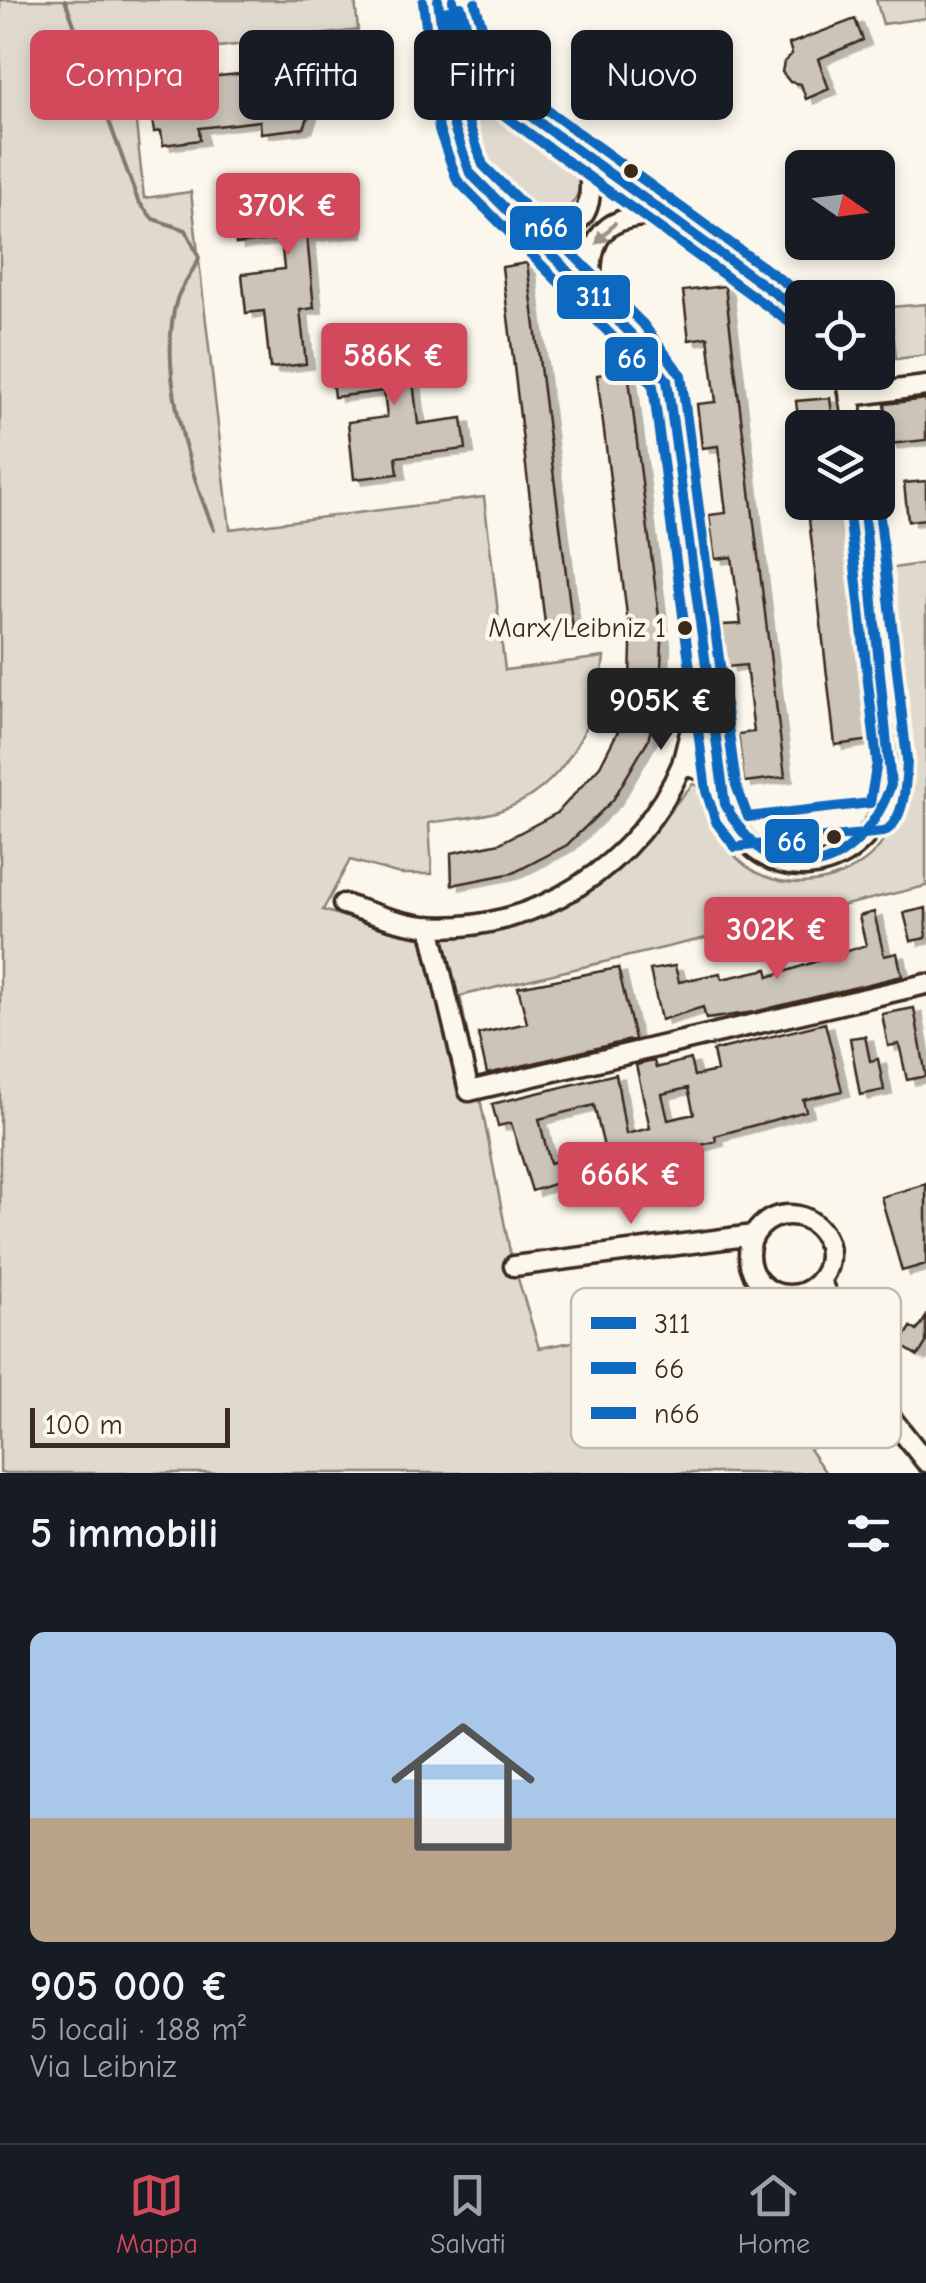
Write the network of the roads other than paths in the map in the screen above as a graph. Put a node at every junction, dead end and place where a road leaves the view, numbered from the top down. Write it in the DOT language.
graph roads {
  1 [pos="438,0"];
  2 [pos="465,3"];
  3 [pos="588,159"];
  4 [pos="666,216"];
  5 [pos="525,230"];
  6 [pos="592,295"];
  7 [pos="785,301"];
  8 [pos="926,386"];
  9 [pos="849,390"];
  10 [pos="850,396"];
  11 [pos="852,410"];
  12 [pos="864,520"];
  13 [pos="706,670"];
  14 [pos="682,764"];
  15 [pos="718,767"];
  16 [pos="343,904"];
  17 [pos="430,926"];
  18 [pos="926,984"];
  19 [pos="754,1235"];
  20 [pos="514,1266"];
  21 [pos="820,1280"];
  22 [pos="769,1288"];
  23 [pos="807,1288"];
  24 [pos="824,1288"];
  25 [pos="901,1432"];
  26 [pos="926,1462"];
  1 -- 5 [label="street"];
  2 -- 3 [label="street"];
  3 -- 4 [label="street"];
  3 -- 5 [label="street"];
  4 -- 6 [label="street, one-way"];
  4 -- 7 [label="street"];
  5 -- 6 [label="street"];
  6 -- 13 [label="street"];
  8 -- 10 [label="street"];
  9 -- 10 [label="street"];
  10 -- 11 [label="street"];
  12 -- 15 [label="street"];
  13 -- 14 [label="street"];
  13 -- 15 [label="street"];
  14 -- 15 [label="street"];
  14 -- 17 [label="street"];
  16 -- 17 [label="street"];
  17 -- 18 [label="street"];
  19 -- 20 [label="street"];
  19 -- 21 [label="street"];
  19 -- 22 [label="street"];
  21 -- 23 [label="street"];
  21 -- 24 [label="street"];
  25 -- 26 [label="street"];
}
